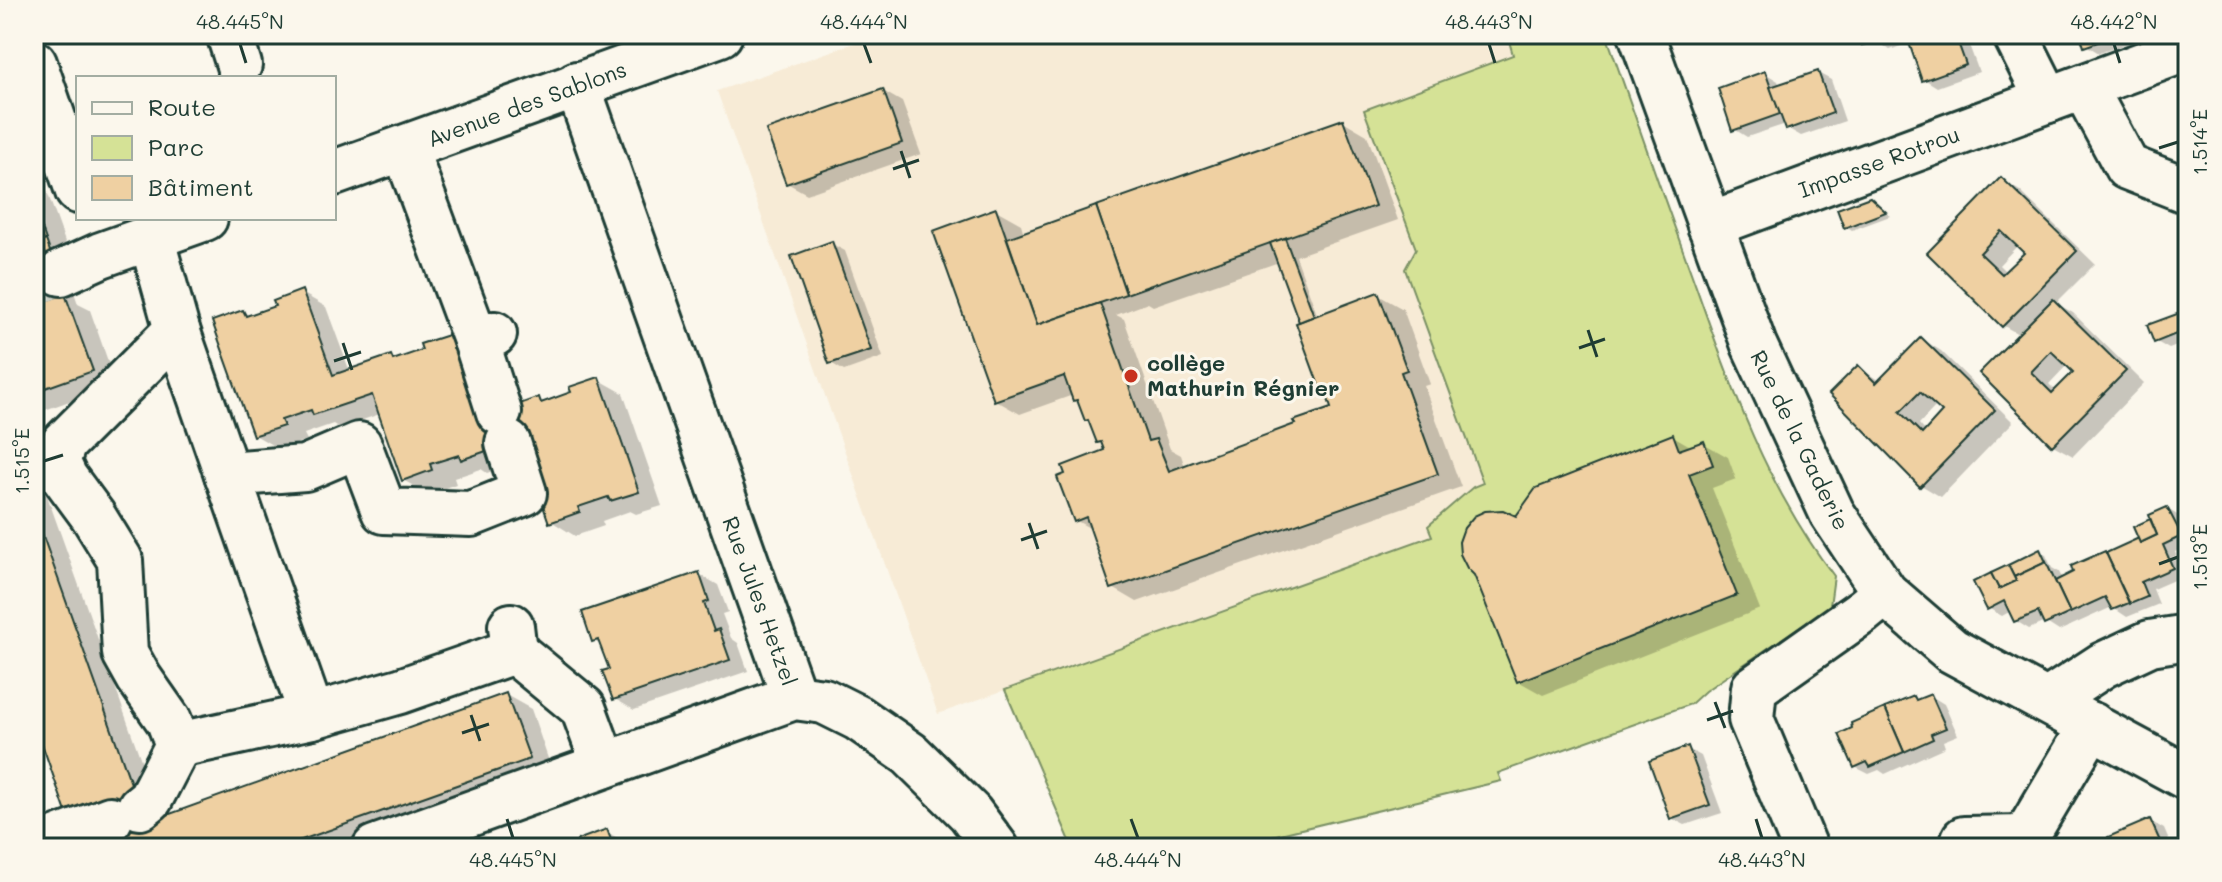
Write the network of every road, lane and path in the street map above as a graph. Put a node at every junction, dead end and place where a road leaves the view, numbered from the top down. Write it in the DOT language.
graph roads {
  1 [pos="720,34"];
  2 [pos="1641,34"];
  3 [pos="2015,34"];
  4 [pos="664,43"];
  5 [pos="2188,48"];
  6 [pos="34,63"];
  7 [pos="577,84"];
  8 [pos="2066,94"];
  9 [pos="405,149"];
  10 [pos="336,172"];
  11 [pos="76,185"];
  12 [pos="2188,191"];
  13 [pos="199,220"];
  14 [pos="1710,225"];
  15 [pos="94,237"];
  16 [pos="151,237"];
  17 [pos="61,273"];
  18 [pos="177,330"];
  19 [pos="227,474"];
  20 [pos="1885,593"];
  21 [pos="2188,637"];
  22 [pos="794,697"];
  23 [pos="2048,701"];
  24 [pos="312,716"];
  25 [pos="2092,725"];
  26 [pos="178,745"];
  27 [pos="604,765"];
  28 [pos="2188,778"];
  29 [pos="58,839"];
  30 [pos="1964,839"];
  31 [pos="375,848"];
  32 [pos="996,848"];
  33 [pos="1805,848"];
  1 -- 4 [label="street, Avenue des Sablons"];
  2 -- 14 [label="street, Rue de la Gaderie"];
  3 -- 8 [label="street"];
  4 -- 7 [label="street, Avenue des Sablons"];
  5 -- 8 [label="street, Impasse Rotrou"];
  6 -- 11 [label="street"];
  7 -- 9 [label="street, Avenue des Sablons"];
  7 -- 22 [label="street, Rue Jules Hetzel"];
  8 -- 12 [label="street"];
  8 -- 14 [label="street, Impasse Rotrou"];
  9 -- 10 [label="street, Avenue des Sablons"];
  9 -- 19 [label="street"];
  13 -- 16 [label="street"];
  14 -- 20 [label="street, Rue de la Gaderie"];
  15 -- 16 [label="street"];
  15 -- 17 [label="street"];
  16 -- 18 [label="street"];
  18 -- 19 [label="street"];
  18 -- 26 [label="street"];
  19 -- 24 [label="street"];
  20 -- 23 [label="street, Rue de la Gaderie"];
  20 -- 33 [label="street"];
  21 -- 23 [label="street"];
  22 -- 27 [label="street, Rue Jules Hetzel"];
  22 -- 32 [label="street"];
  23 -- 25 [label="street, Rue de la Gaderie"];
  24 -- 26 [label="street"];
  24 -- 27 [label="street"];
  25 -- 28 [label="street, Rue de la Gaderie"];
  25 -- 30 [label="street"];
  26 -- 29 [label="street"];
  27 -- 31 [label="street, Rue Jules Hetzel"];
}
